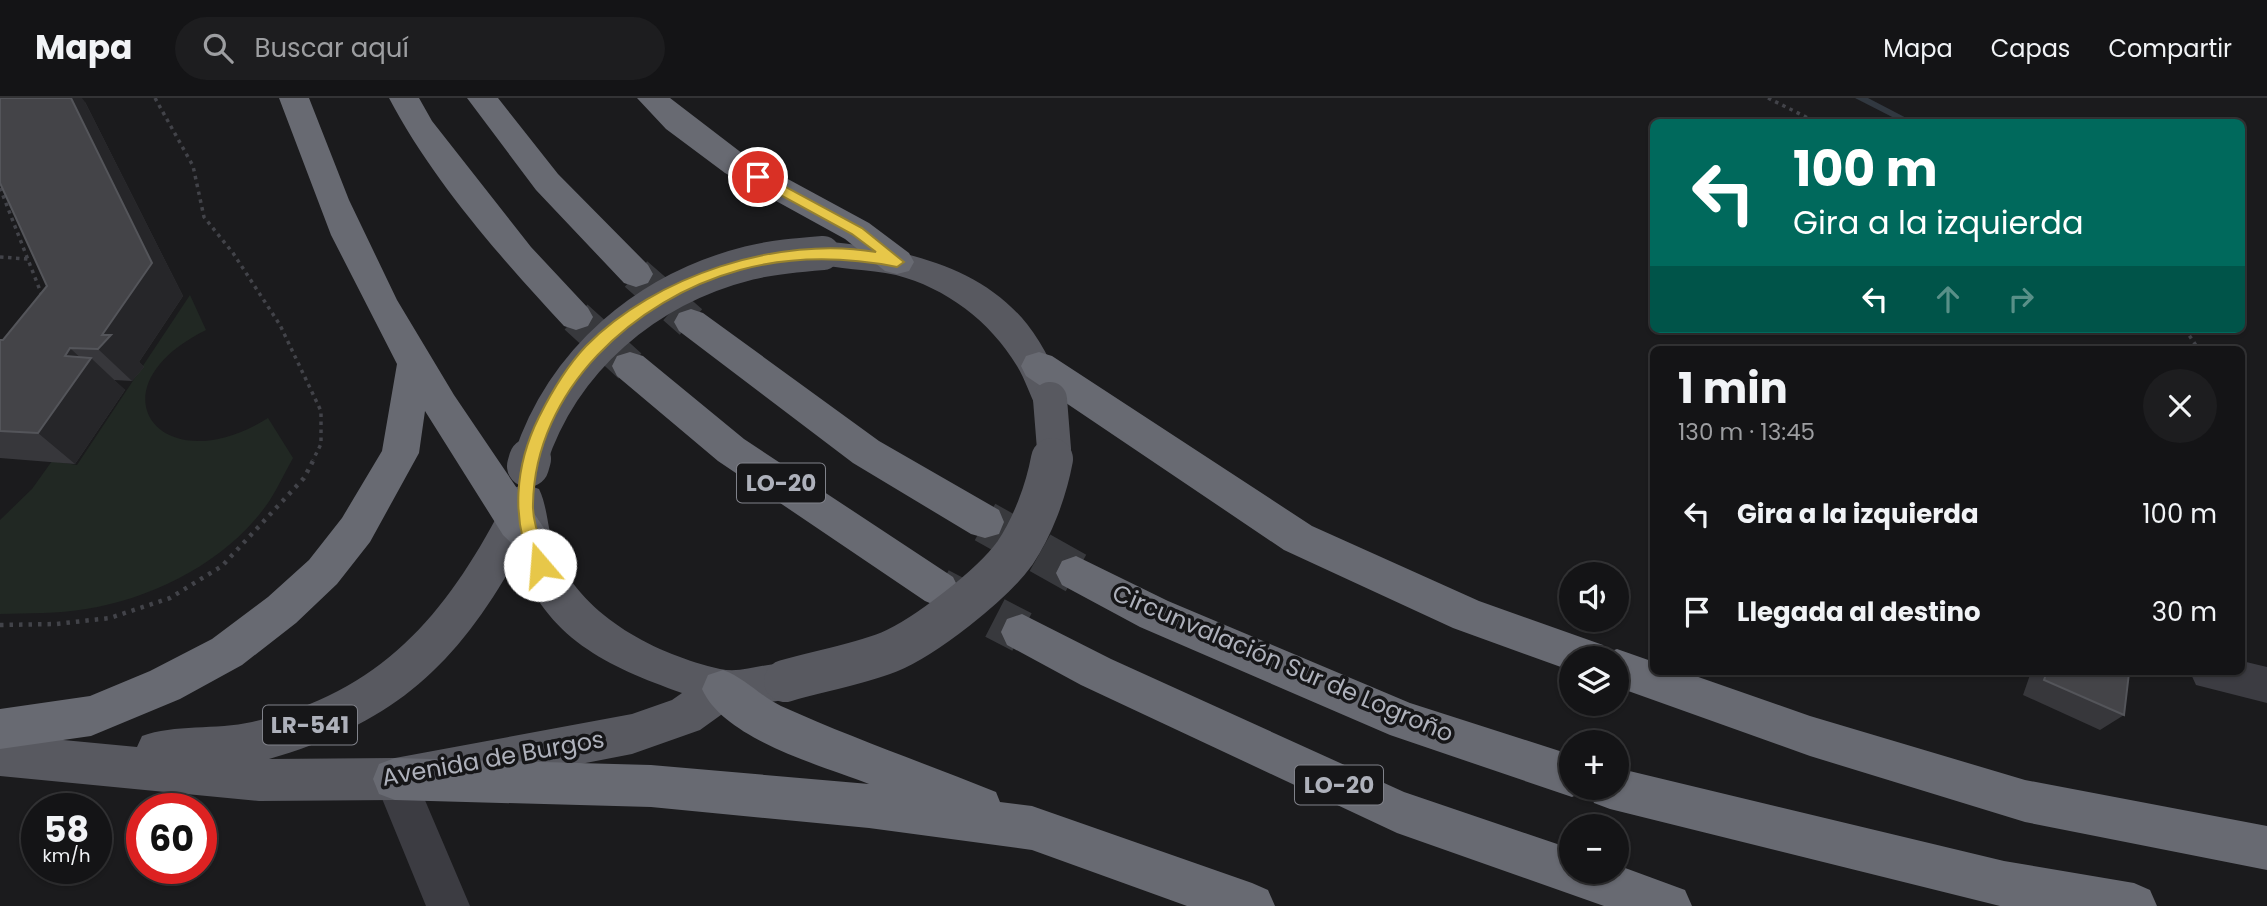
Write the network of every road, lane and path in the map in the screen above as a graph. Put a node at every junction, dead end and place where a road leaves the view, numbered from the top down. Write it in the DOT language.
graph roads {
  1 [pos="155,98"];
  2 [pos="294,98"];
  3 [pos="404,98"];
  4 [pos="482,98"];
  5 [pos="652,98"];
  6 [pos="1768,98"];
  7 [pos="1810,119"];
  8 [pos="0,188"];
  9 [pos="0,257"];
  10 [pos="27,259"];
  11 [pos="897,262"];
  12 [pos="636,274"];
  13 [pos="46,305"];
  14 [pos="576,317"];
  15 [pos="691,321"];
  16 [pos="415,364"];
  17 [pos="630,366"];
  18 [pos="1044,383"];
  19 [pos="524,522"];
  20 [pos="985,522"];
  21 [pos="1076,573"];
  22 [pos="939,589"];
  23 [pos="0,625"];
  24 [pos="1022,632"];
  25 [pos="1559,648"];
  26 [pos="1629,672"];
  27 [pos="2223,675"];
  28 [pos="2267,685"];
  29 [pos="723,689"];
  30 [pos="0,730"];
  31 [pos="0,755"];
  32 [pos="1559,772"];
  33 [pos="396,779"];
  34 [pos="1629,793"];
  35 [pos="1032,828"];
  36 [pos="2267,848"];
  37 [pos="448,906"];
  38 [pos="1252,906"];
  39 [pos="1670,906"];
  40 [pos="2134,906"];
  1 -- 23 [label="path"];
  2 -- 16 [label="highway"];
  3 -- 14 [label="highway"];
  4 -- 12 [label="highway"];
  5 -- 11 [label="highway"];
  6 -- 7 [label="path"];
  8 -- 10 [label="path"];
  9 -- 10 [label="path"];
  10 -- 13 [label="path"];
  11 -- 18 [label="main road"];
  11 -- 19 [label="main road, bridge"];
  15 -- 20 [label="highway, LO-20"];
  16 -- 19 [label="highway"];
  16 -- 30 [label="highway"];
  17 -- 22 [label="highway, LO-20"];
  18 -- 25 [label="highway"];
  18 -- 29 [label="main road, bridge"];
  19 -- 29 [label="main road"];
  19 -- 30 [label="main road, LR-541"];
  21 -- 32 [label="highway, Circunvalación Sur de Logroño"];
  24 -- 39 [label="highway, LO-20"];
  26 -- 36 [label="highway"];
  27 -- 28 [label="street"];
  29 -- 33 [label="main road, Avenida de Burgos / LR-541"];
  29 -- 35 [label="highway"];
  31 -- 33 [label="main road, Avenida de Burgos / LR-541"];
  33 -- 35 [label="highway"];
  33 -- 37 [label="street"];
  34 -- 40 [label="highway"];
  35 -- 38 [label="highway"];
}
